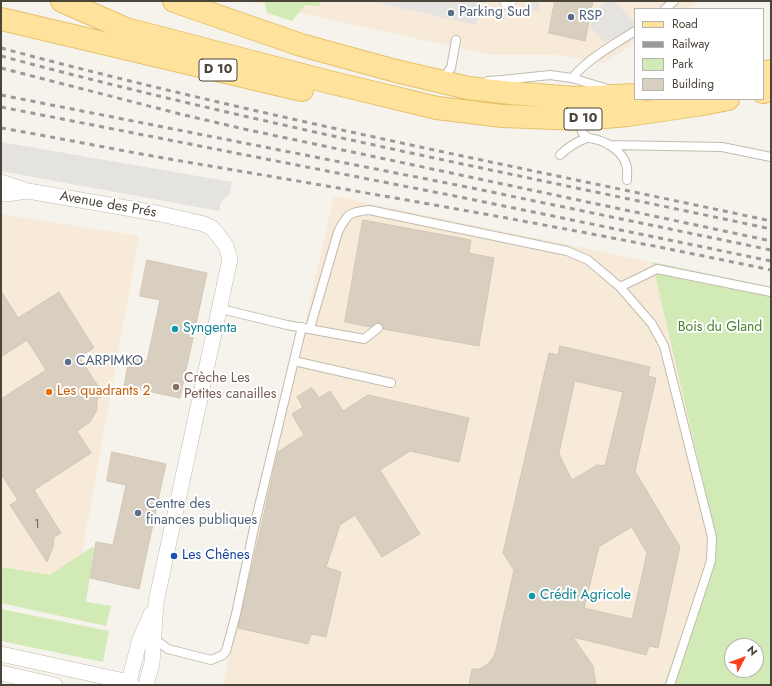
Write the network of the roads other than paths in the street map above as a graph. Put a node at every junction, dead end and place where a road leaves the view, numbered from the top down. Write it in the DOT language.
graph roads {
  1 [pos="62,1"];
  2 [pos="174,1"];
  3 [pos="674,1"];
  4 [pos="666,8"];
  5 [pos="1,19"];
  6 [pos="634,32"];
  7 [pos="456,40"];
  8 [pos="572,78"];
  9 [pos="440,82"];
  10 [pos="634,96"];
  11 [pos="723,100"];
  12 [pos="437,108"];
  13 [pos="584,128"];
  14 [pos="609,145"];
  15 [pos="560,155"];
  16 [pos="771,157"];
  17 [pos="628,180"];
  18 [pos="1,182"];
  19 [pos="28,191"];
  20 [pos="1,193"];
  21 [pos="620,287"];
  22 [pos="771,292"];
  23 [pos="221,309"];
  24 [pos="306,328"];
  25 [pos="378,328"];
  26 [pos="294,361"];
  27 [pos="391,383"];
  28 [pos="156,602"];
  29 [pos="153,638"];
  30 [pos="1,654"];
  31 [pos="1,673"];
  32 [pos="130,684"];
  33 [pos="54,685"];
  34 [pos="146,685"];
  35 [pos="670,685"];
  1 -- 12 [label="main road, D 10"];
  2 -- 9 [label="main road, D 10"];
  3 -- 4 [label="lane"];
  5 -- 12 [label="main road, D 10"];
  6 -- 8 [label="lane"];
  7 -- 9 [label="lane"];
  8 -- 9 [label="lane"];
  8 -- 10 [label="lane"];
  9 -- 10 [label="main road, D 10"];
  11 -- 13 [label="main road, D 10"];
  12 -- 13 [label="main road, D 10"];
  13 -- 14 [label="lane"];
  13 -- 15 [label="lane"];
  14 -- 16 [label="lane"];
  14 -- 17 [label="lane"];
  18 -- 19 [label="street, Avenue des Prés"];
  19 -- 20 [label="street, Avenue des Prés"];
  19 -- 23 [label="street, Avenue des Prés"];
  21 -- 22 [label="lane"];
  21 -- 24 [label="lane"];
  21 -- 35 [label="lane"];
  23 -- 24 [label="lane"];
  23 -- 28 [label="street, Avenue des Prés"];
  24 -- 25 [label="lane"];
  24 -- 26 [label="lane"];
  26 -- 27 [label="lane"];
  26 -- 29 [label="lane"];
  28 -- 29 [label="street"];
  28 -- 32 [label="street"];
  29 -- 34 [label="street"];
  30 -- 32 [label="street"];
  31 -- 33 [label="street"];
}
